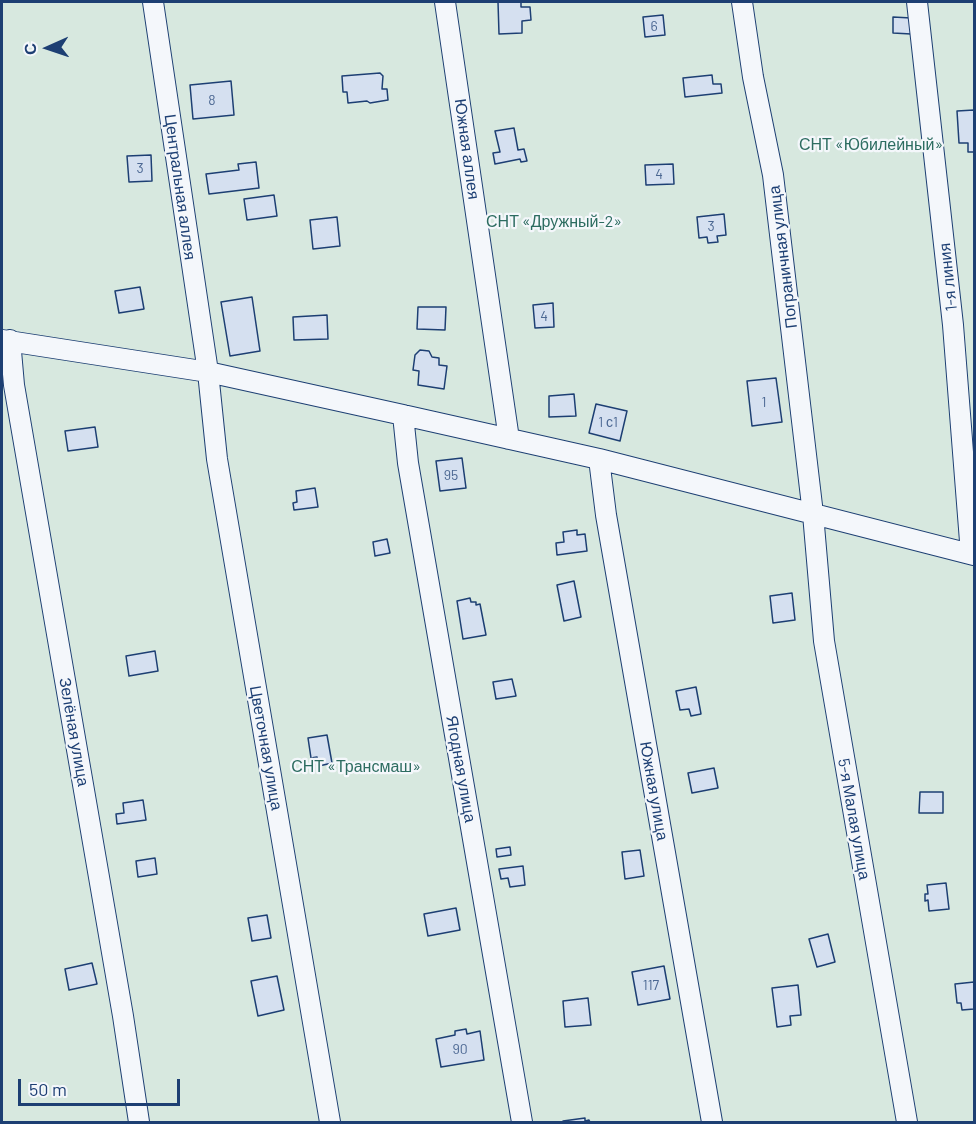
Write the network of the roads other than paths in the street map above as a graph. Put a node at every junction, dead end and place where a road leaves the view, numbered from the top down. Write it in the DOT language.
graph roads {
  1 [pos="153,2"];
  2 [pos="445,2"];
  3 [pos="742,2"];
  4 [pos="917,2"];
  5 [pos="6,340"];
  6 [pos="208,372"];
  7 [pos="403,415"];
  8 [pos="509,439"];
  9 [pos="599,459"];
  10 [pos="813,514"];
  11 [pos="973,554"];
  12 [pos="139,1122"];
  13 [pos="330,1122"];
  14 [pos="522,1122"];
  15 [pos="712,1122"];
  16 [pos="907,1122"];
  1 -- 6 [label="street, Центральная аллея"];
  2 -- 8 [label="street, Южная аллея"];
  3 -- 10 [label="street, Пограничная улица"];
  4 -- 11 [label="street, 1-я линия"];
  5 -- 6 [label="street"];
  5 -- 12 [label="street, Зелёная улица"];
  6 -- 7 [label="street"];
  6 -- 13 [label="street, Цветочная улица"];
  7 -- 8 [label="street"];
  7 -- 14 [label="street, Ягодная улица"];
  8 -- 9 [label="street"];
  9 -- 10 [label="street"];
  9 -- 15 [label="street, Южная улица"];
  10 -- 11 [label="street"];
  10 -- 16 [label="street, 5-я Малая улица"];
}
